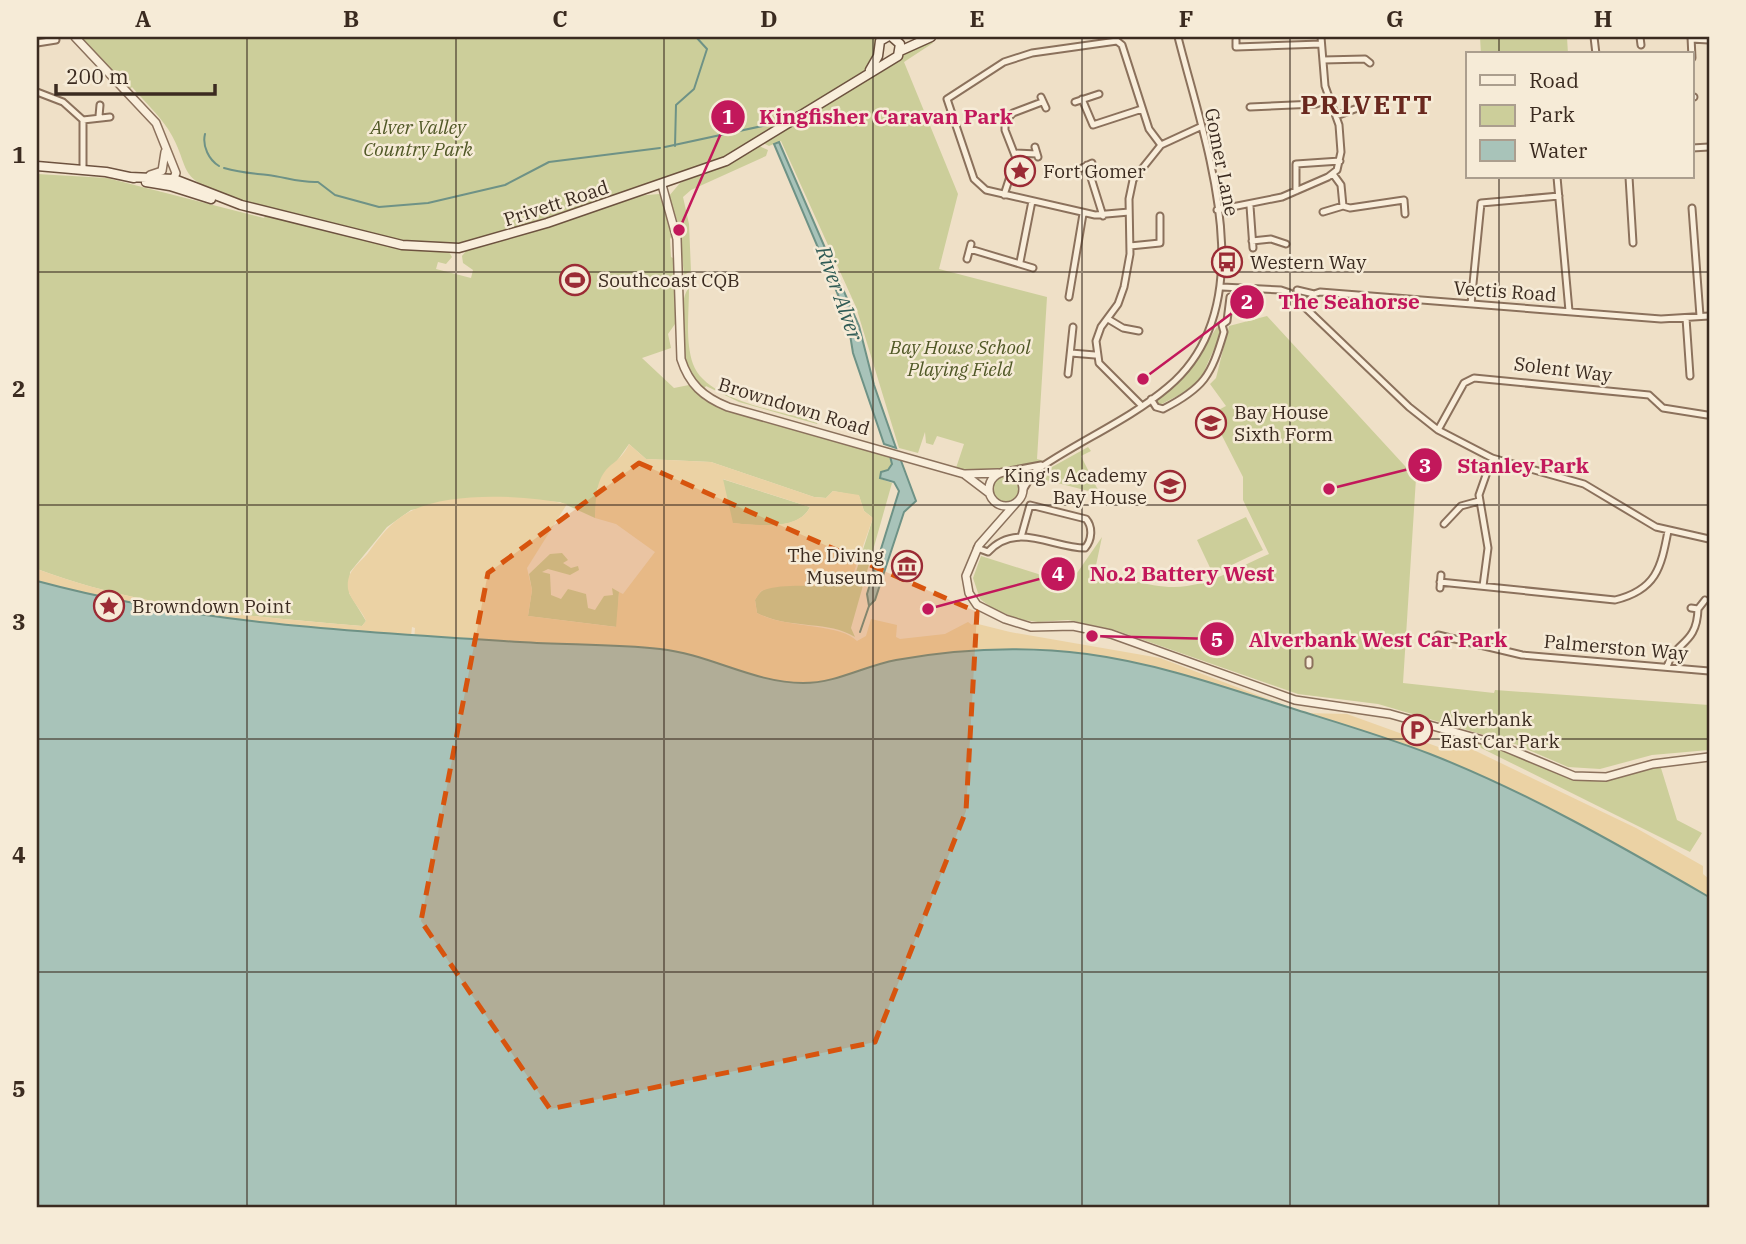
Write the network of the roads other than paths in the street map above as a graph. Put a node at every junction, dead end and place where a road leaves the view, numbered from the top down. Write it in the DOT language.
graph roads {
  1 [pos="75,37"];
  2 [pos="930,37"];
  3 [pos="1178,37"];
  4 [pos="1266,37"];
  5 [pos="1640,37"];
  6 [pos="1691,38"];
  7 [pos="56,40"];
  8 [pos="888,40"];
  9 [pos="1236,40"];
  10 [pos="1321,40"];
  11 [pos="1709,40"];
  12 [pos="37,43"];
  13 [pos="1641,44"];
  14 [pos="1266,46"];
  15 [pos="900,51"];
  16 [pos="890,59"];
  17 [pos="1322,60"];
  18 [pos="1370,63"];
  19 [pos="858,81"];
  20 [pos="37,92"];
  21 [pos="1100,94"];
  22 [pos="1256,98"];
  23 [pos="1330,99"];
  24 [pos="1043,102"];
  25 [pos="100,105"];
  26 [pos="1142,109"];
  27 [pos="1355,109"];
  28 [pos="1336,116"];
  29 [pos="99,117"];
  30 [pos="110,117"];
  31 [pos="83,120"];
  32 [pos="1093,125"];
  33 [pos="1200,127"];
  34 [pos="1088,131"];
  35 [pos="162,132"];
  36 [pos="164,141"];
  37 [pos="1160,145"];
  38 [pos="1015,153"];
  39 [pos="1037,153"];
  40 [pos="165,160"];
  41 [pos="1340,161"];
  42 [pos="1087,165"];
  43 [pos="37,166"];
  44 [pos="83,170"];
  45 [pos="106,172"];
  46 [pos="1334,174"];
  47 [pos="1557,178"];
  48 [pos="1629,178"];
  49 [pos="172,182"];
  50 [pos="187,183"];
  51 [pos="662,185"];
  52 [pos="1296,191"];
  53 [pos="1004,195"];
  54 [pos="1559,196"];
  55 [pos="1032,201"];
  56 [pos="241,205"];
  57 [pos="1250,206"];
  58 [pos="1343,206"];
  59 [pos="1692,207"];
  60 [pos="1217,210"];
  61 [pos="1129,212"];
  62 [pos="1323,213"];
  63 [pos="1083,214"];
  64 [pos="1405,214"];
  65 [pos="1160,215"];
  66 [pos="1103,216"];
  67 [pos="1633,243"];
  68 [pos="1286,244"];
  69 [pos="1130,246"];
  70 [pos="967,259"];
  71 [pos="1020,262"];
  72 [pos="1033,268"];
  73 [pos="1222,286"];
  74 [pos="1297,290"];
  75 [pos="1314,294"];
  76 [pos="1069,297"];
  77 [pos="1230,297"];
  78 [pos="1471,304"];
  79 [pos="1305,307"];
  80 [pos="1569,312"];
  81 [pos="1700,316"];
  82 [pos="1709,316"];
  83 [pos="1686,318"];
  84 [pos="1108,319"];
  85 [pos="1214,322"];
  86 [pos="1222,325"];
  87 [pos="1073,327"];
  88 [pos="1139,332"];
  89 [pos="1072,353"];
  90 [pos="1096,355"];
  91 [pos="1068,374"];
  92 [pos="1690,377"];
  93 [pos="1151,399"];
  94 [pos="1141,405"];
  95 [pos="1707,415"];
  96 [pos="1438,430"];
  97 [pos="1492,458"];
  98 [pos="1047,463"];
  99 [pos="1009,471"];
  100 [pos="999,473"];
  101 [pos="964,474"];
  102 [pos="1023,490"];
  103 [pos="989,493"];
  104 [pos="1479,501"];
  105 [pos="995,503"];
  106 [pos="1016,503"];
  107 [pos="1449,518"];
  108 [pos="1456,523"];
  109 [pos="1444,524"];
  110 [pos="998,525"];
  111 [pos="1668,531"];
  112 [pos="1021,537"];
  113 [pos="1709,538"];
  114 [pos="977,548"];
  115 [pos="1440,582"];
  116 [pos="1483,586"];
  117 [pos="1705,600"];
  118 [pos="1438,635"];
  119 [pos="1667,667"];
  120 [pos="1709,671"];
  121 [pos="1709,757"];
  1 -- 35 [label="street"];
  2 -- 8 [label="main road"];
  2 -- 15 [label="main road"];
  3 -- 33 [label="street, Gomer Lane"];
  4 -- 14 [label="street"];
  5 -- 13 [label="street"];
  6 -- 11 [label="street"];
  7 -- 12 [label="street"];
  8 -- 15 [label="main road"];
  8 -- 16 [label="main road"];
  8 -- 19 [label="main road, Privett Road"];
  9 -- 14 [label="street"];
  10 -- 14 [label="street"];
  10 -- 17 [label="street"];
  15 -- 16 [label="main road, Privett Road"];
  16 -- 19 [label="main road, Privett Road"];
  17 -- 18 [label="street"];
  17 -- 23 [label="street"];
  19 -- 51 [label="main road, Privett Road"];
  20 -- 31 [label="street"];
  21 -- 32 [label="street"];
  22 -- 23 [label="street"];
  23 -- 28 [label="street"];
  24 -- 38 [label="street"];
  25 -- 29 [label="street"];
  26 -- 32 [label="street"];
  26 -- 37 [label="street"];
  26 -- 53 [label="street"];
  27 -- 28 [label="street"];
  28 -- 41 [label="street"];
  29 -- 30 [label="street"];
  29 -- 31 [label="street"];
  31 -- 44 [label="street"];
  32 -- 34 [label="street"];
  33 -- 37 [label="street"];
  33 -- 60 [label="street, Gomer Lane"];
  35 -- 36 [label="street"];
  35 -- 50 [label="street"];
  36 -- 40 [label="street"];
  36 -- 49 [label="street"];
  37 -- 61 [label="street"];
  38 -- 39 [label="street"];
  38 -- 53 [label="street"];
  40 -- 45 [label="street"];
  40 -- 49 [label="street"];
  41 -- 46 [label="street"];
  41 -- 52 [label="street"];
  42 -- 66 [label="street"];
  43 -- 44 [label="main road"];
  44 -- 45 [label="main road"];
  45 -- 49 [label="main road"];
  46 -- 52 [label="street"];
  46 -- 58 [label="street"];
  47 -- 54 [label="street"];
  48 -- 67 [label="street"];
  49 -- 50 [label="main road, Privett Road"];
  49 -- 56 [label="main road, Privett Road"];
  50 -- 56 [label="main road, Privett Road"];
  51 -- 56 [label="main road, Privett Road"];
  51 -- 101 [label="street, Browndown Road"];
  52 -- 57 [label="street"];
  53 -- 55 [label="street"];
  54 -- 78 [label="street"];
  54 -- 80 [label="street"];
  55 -- 63 [label="street"];
  55 -- 71 [label="street"];
  57 -- 60 [label="street"];
  57 -- 68 [label="street"];
  58 -- 62 [label="street"];
  58 -- 64 [label="street"];
  59 -- 81 [label="street"];
  60 -- 73 [label="street, Gomer Lane"];
  61 -- 66 [label="street"];
  61 -- 69 [label="street"];
  63 -- 66 [label="street"];
  63 -- 76 [label="street"];
  65 -- 69 [label="street"];
  69 -- 84 [label="street"];
  70 -- 71 [label="street"];
  71 -- 72 [label="street"];
  73 -- 79 [label="street"];
  73 -- 85 [label="street, Gomer Lane"];
  74 -- 75 [label="street, Vectis Road"];
  75 -- 78 [label="street, Vectis Road"];
  75 -- 79 [label="street"];
  77 -- 86 [label="street"];
  78 -- 80 [label="street, Vectis Road"];
  79 -- 96 [label="street"];
  80 -- 83 [label="street, Vectis Road"];
  81 -- 82 [label="street, Vectis Road"];
  81 -- 83 [label="street, Vectis Road"];
  83 -- 92 [label="street"];
  84 -- 88 [label="street"];
  84 -- 90 [label="street"];
  85 -- 86 [label="street"];
  85 -- 93 [label="street, Gomer Lane"];
  86 -- 93 [label="street"];
  87 -- 89 [label="street"];
  89 -- 90 [label="street"];
  89 -- 91 [label="street"];
  90 -- 94 [label="street"];
  93 -- 94 [label="street, Gomer Lane"];
  94 -- 98 [label="street, Gomer Lane"];
  95 -- 96 [label="street, Solent Way"];
  96 -- 97 [label="street"];
  97 -- 104 [label="street"];
  97 -- 111 [label="street"];
  98 -- 99 [label="street"];
  98 -- 102 [label="street"];
  99 -- 100 [label="street"];
  99 -- 102 [label="street"];
  100 -- 101 [label="street, Browndown Road"];
  100 -- 103 [label="street"];
  101 -- 103 [label="street, Browndown Road"];
  102 -- 106 [label="street"];
  103 -- 105 [label="street"];
  104 -- 107 [label="street"];
  104 -- 116 [label="street"];
  105 -- 106 [label="street"];
  105 -- 110 [label="street"];
  106 -- 110 [label="street"];
  107 -- 108 [label="street"];
  107 -- 109 [label="street"];
  110 -- 114 [label="street"];
  111 -- 113 [label="street"];
  111 -- 116 [label="street"];
  112 -- 112 [label="street"];
  112 -- 114 [label="street"];
  114 -- 121 [label="street"];
  115 -- 116 [label="street"];
  117 -- 119 [label="street"];
  118 -- 119 [label="street, Palmerston Way"];
  119 -- 120 [label="street, Palmerston Way"];
}
